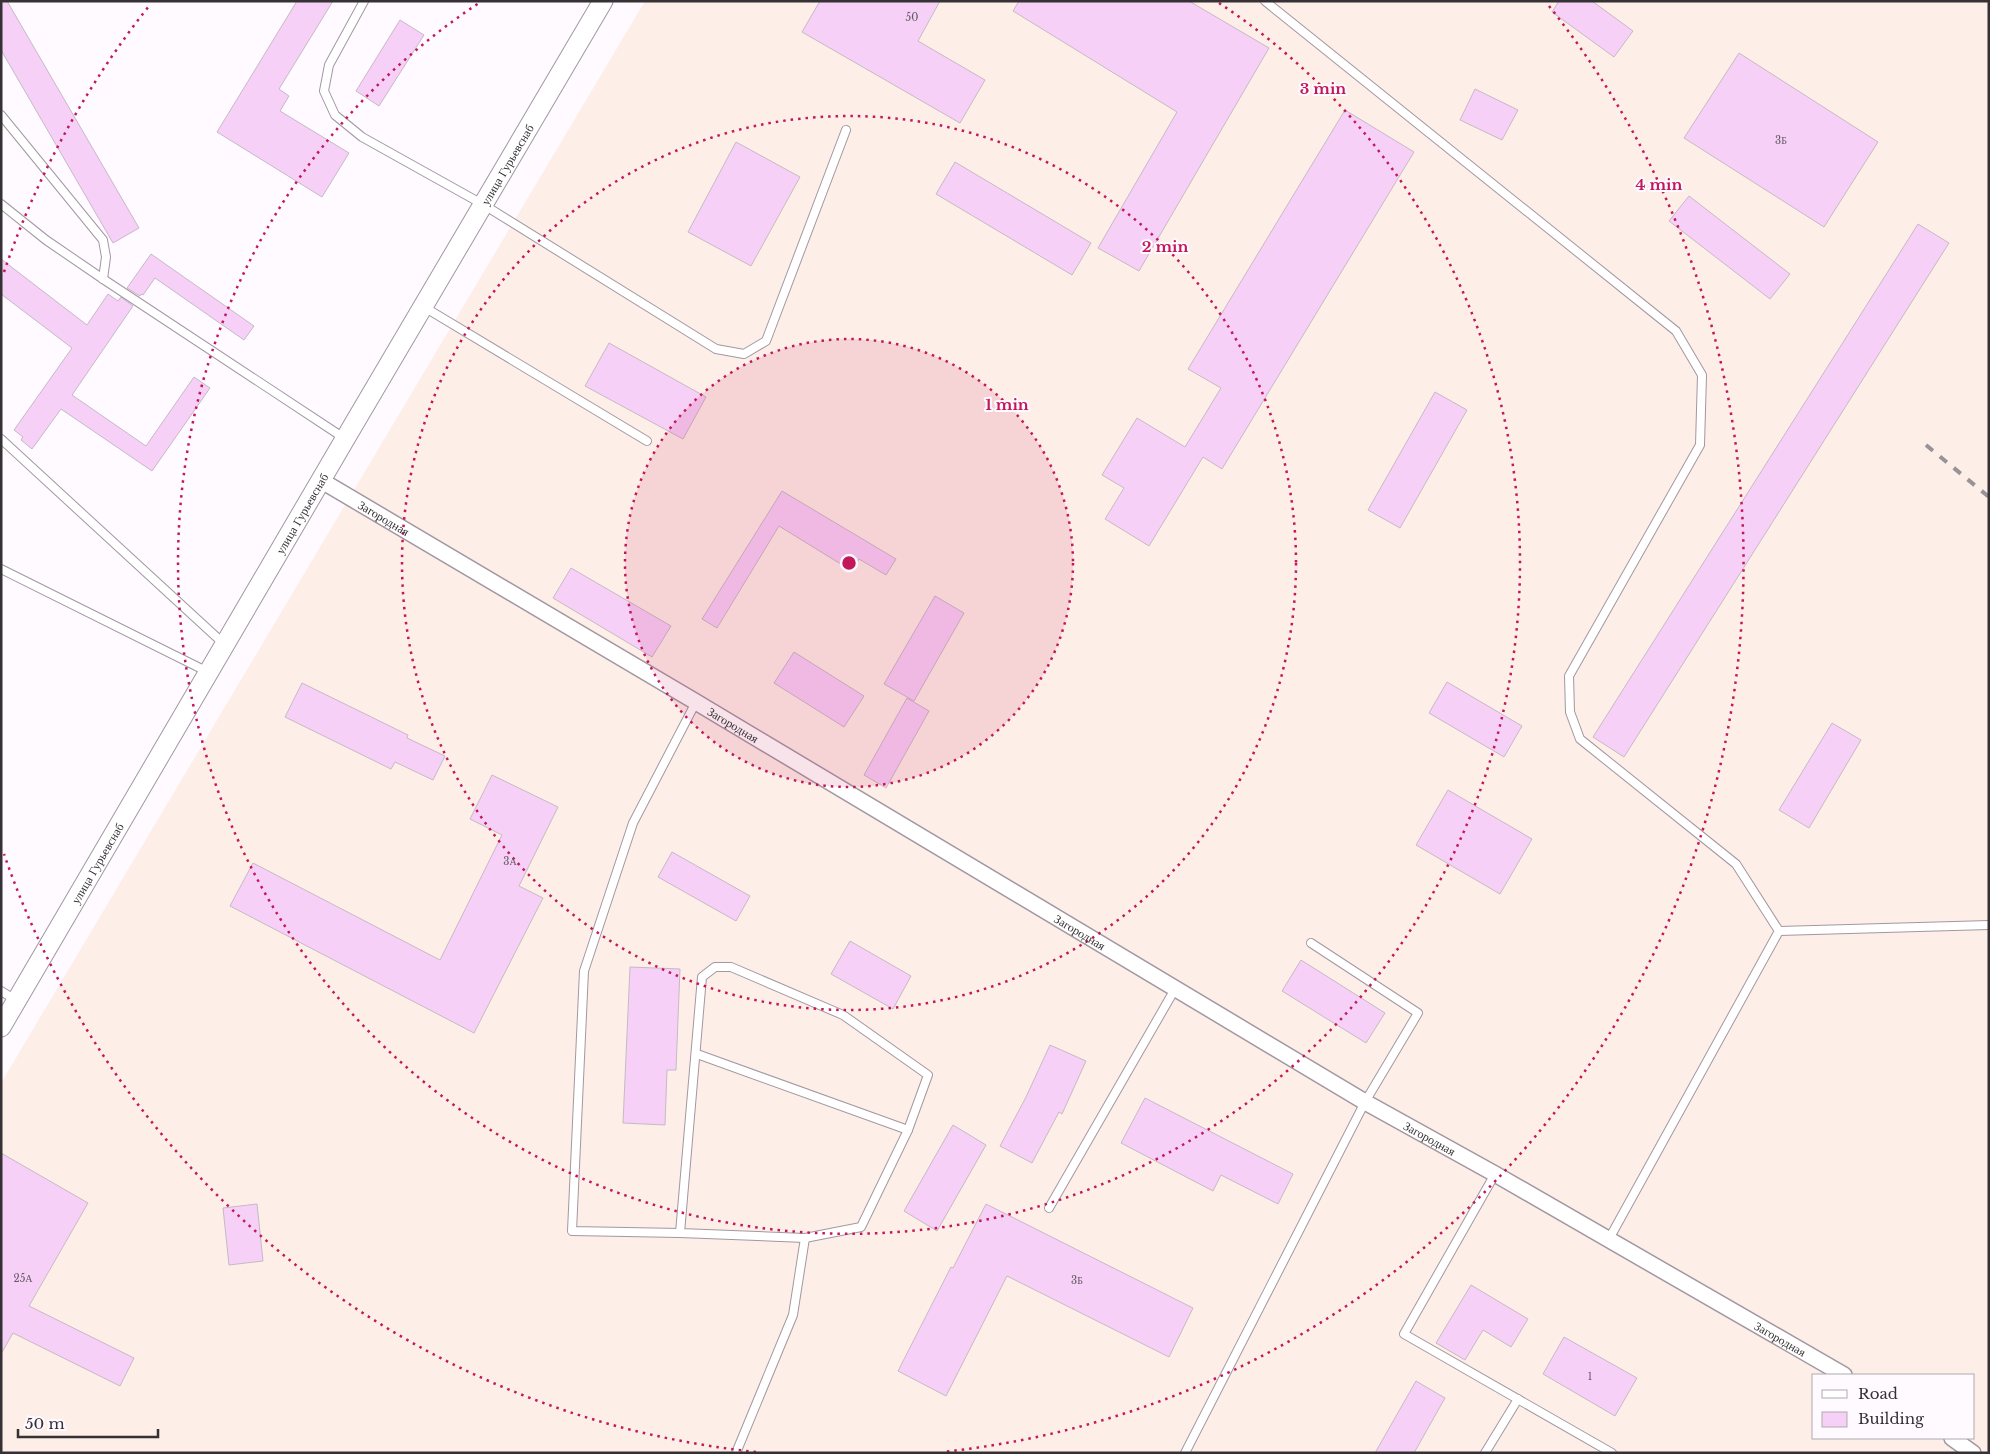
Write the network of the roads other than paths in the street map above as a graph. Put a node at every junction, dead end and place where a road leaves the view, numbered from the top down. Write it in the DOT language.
graph roads {
  1 [pos="364,1"];
  2 [pos="603,1"];
  3 [pos="1265,1"];
  4 [pos="1,115"];
  5 [pos="846,130"];
  6 [pos="1,204"];
  7 [pos="484,205"];
  8 [pos="103,279"];
  9 [pos="424,306"];
  10 [pos="1,439"];
  11 [pos="345,439"];
  12 [pos="647,441"];
  13 [pos="322,481"];
  14 [pos="1,570"];
  15 [pos="224,644"];
  16 [pos="208,672"];
  17 [pos="696,702"];
  18 [pos="1989,925"];
  19 [pos="1779,931"];
  20 [pos="1311,943"];
  21 [pos="1175,989"];
  22 [pos="9,996"];
  23 [pos="1,1027"];
  24 [pos="697,1054"];
  25 [pos="1365,1102"];
  26 [pos="908,1130"];
  27 [pos="1495,1174"];
  28 [pos="1049,1208"];
  29 [pos="680,1233"];
  30 [pos="805,1238"];
  31 [pos="1609,1239"];
  32 [pos="1842,1374"];
  33 [pos="1518,1399"];
  34 [pos="1953,1439"];
  35 [pos="736,1453"];
  36 [pos="1185,1453"];
  37 [pos="1485,1453"];
  38 [pos="1612,1453"];
  39 [pos="1973,1453"];
  1 -- 7 [label="lane"];
  2 -- 7 [label="street, улица Гурьевснаб"];
  3 -- 19 [label="lane"];
  4 -- 8 [label="lane"];
  5 -- 7 [label="lane"];
  6 -- 8 [label="lane"];
  7 -- 9 [label="street, улица Гурьевснаб"];
  8 -- 11 [label="lane"];
  9 -- 11 [label="street, улица Гурьевснаб"];
  9 -- 12 [label="lane"];
  10 -- 15 [label="lane"];
  11 -- 13 [label="street, улица Гурьевснаб"];
  13 -- 15 [label="street, улица Гурьевснаб"];
  13 -- 17 [label="street, Загородная"];
  14 -- 16 [label="lane"];
  15 -- 16 [label="street, улица Гурьевснаб"];
  16 -- 22 [label="street, улица Гурьевснаб"];
  17 -- 21 [label="street, Загородная"];
  17 -- 29 [label="lane"];
  18 -- 19 [label="lane"];
  19 -- 31 [label="lane"];
  20 -- 25 [label="lane"];
  21 -- 25 [label="street, Загородная"];
  21 -- 28 [label="lane"];
  22 -- 23 [label="street, улица Гурьевснаб"];
  24 -- 26 [label="lane"];
  24 -- 26 [label="lane"];
  24 -- 29 [label="lane"];
  25 -- 27 [label="street, Загородная"];
  25 -- 36 [label="lane"];
  26 -- 30 [label="lane"];
  27 -- 31 [label="street, Загородная"];
  27 -- 33 [label="lane"];
  29 -- 30 [label="lane"];
  30 -- 35 [label="lane"];
  31 -- 32 [label="street, Загородная"];
  33 -- 37 [label="lane"];
  33 -- 38 [label="lane"];
  34 -- 39 [label="street"];
}
